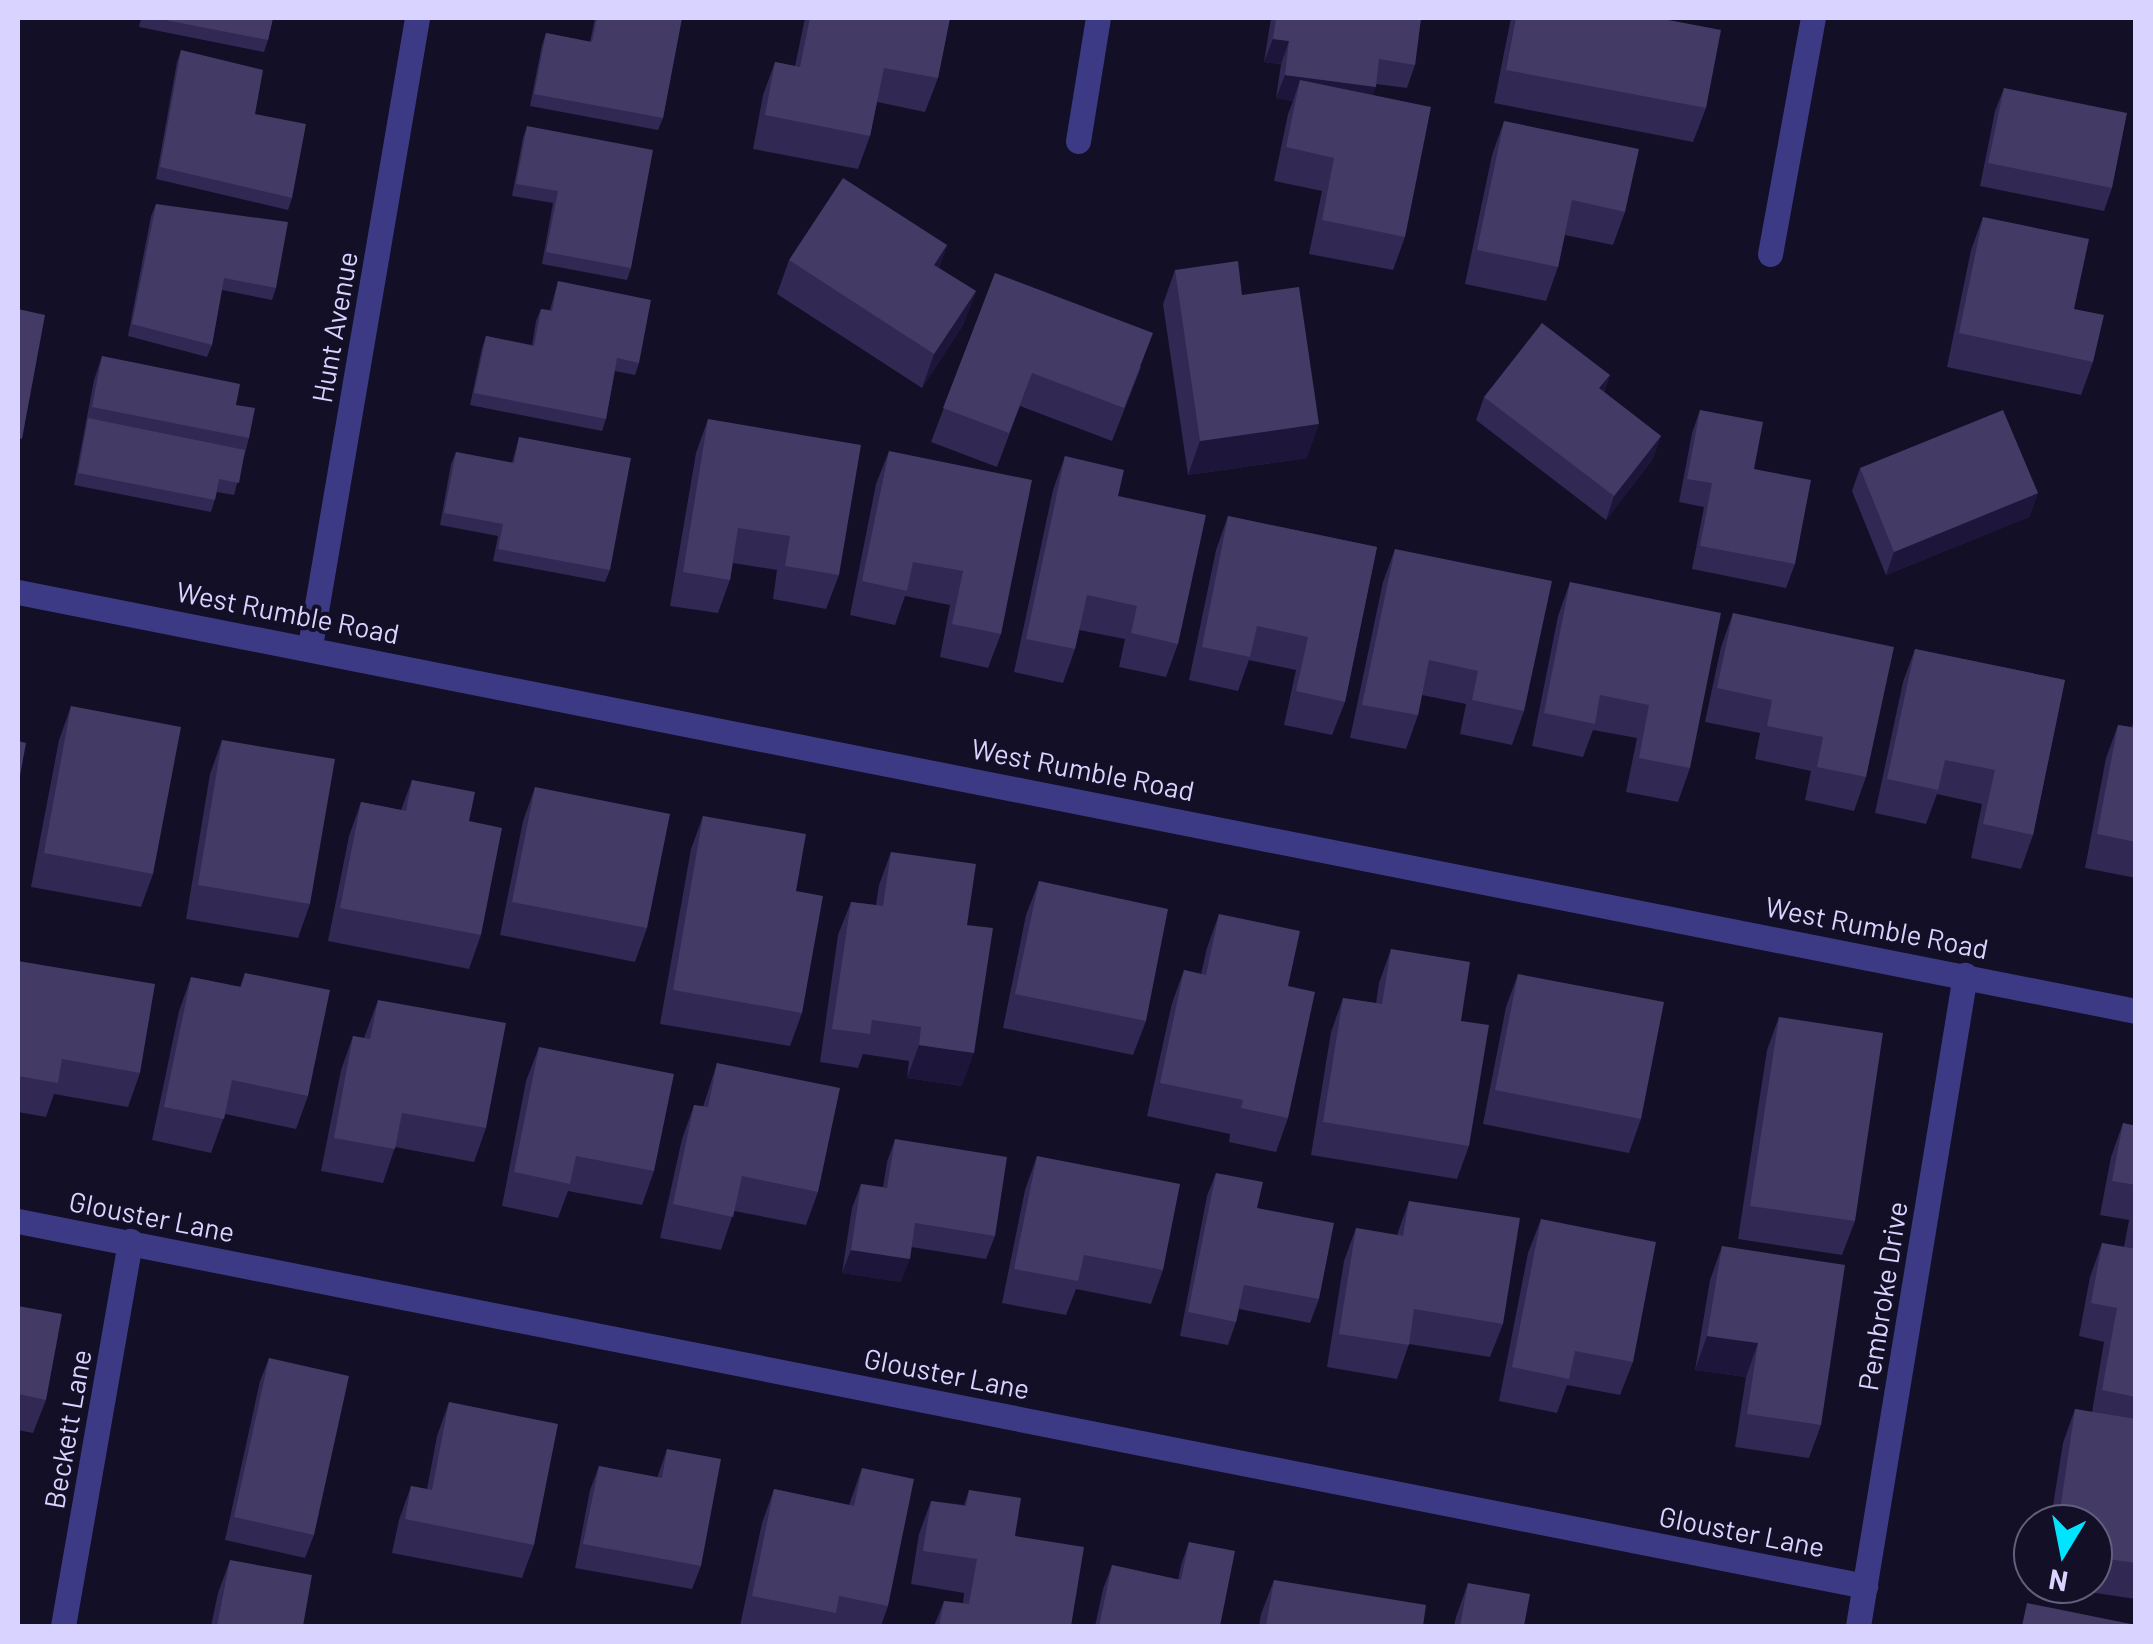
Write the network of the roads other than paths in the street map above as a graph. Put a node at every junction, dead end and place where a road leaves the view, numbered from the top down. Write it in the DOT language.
graph roads {
  1 [pos="416,18"];
  2 [pos="1098,18"];
  3 [pos="1813,18"];
  4 [pos="1078,140"];
  5 [pos="1770,254"];
  6 [pos="18,592"];
  7 [pos="310,646"];
  8 [pos="1965,975"];
  9 [pos="2136,1012"];
  10 [pos="18,1220"];
  11 [pos="130,1241"];
  12 [pos="1865,1586"];
  13 [pos="64,1626"];
  14 [pos="1858,1626"];
  1 -- 7 [label="street, Hunt Avenue"];
  2 -- 4 [label="street"];
  3 -- 5 [label="street"];
  6 -- 7 [label="street, West Rumble Road"];
  7 -- 8 [label="street, West Rumble Road"];
  8 -- 9 [label="street, West Rumble Road"];
  8 -- 12 [label="street, Pembroke Drive"];
  10 -- 11 [label="street, Glouster Lane"];
  11 -- 12 [label="street, Glouster Lane"];
  11 -- 13 [label="street, Beckett Lane"];
  12 -- 14 [label="street, Pembroke Drive"];
}
